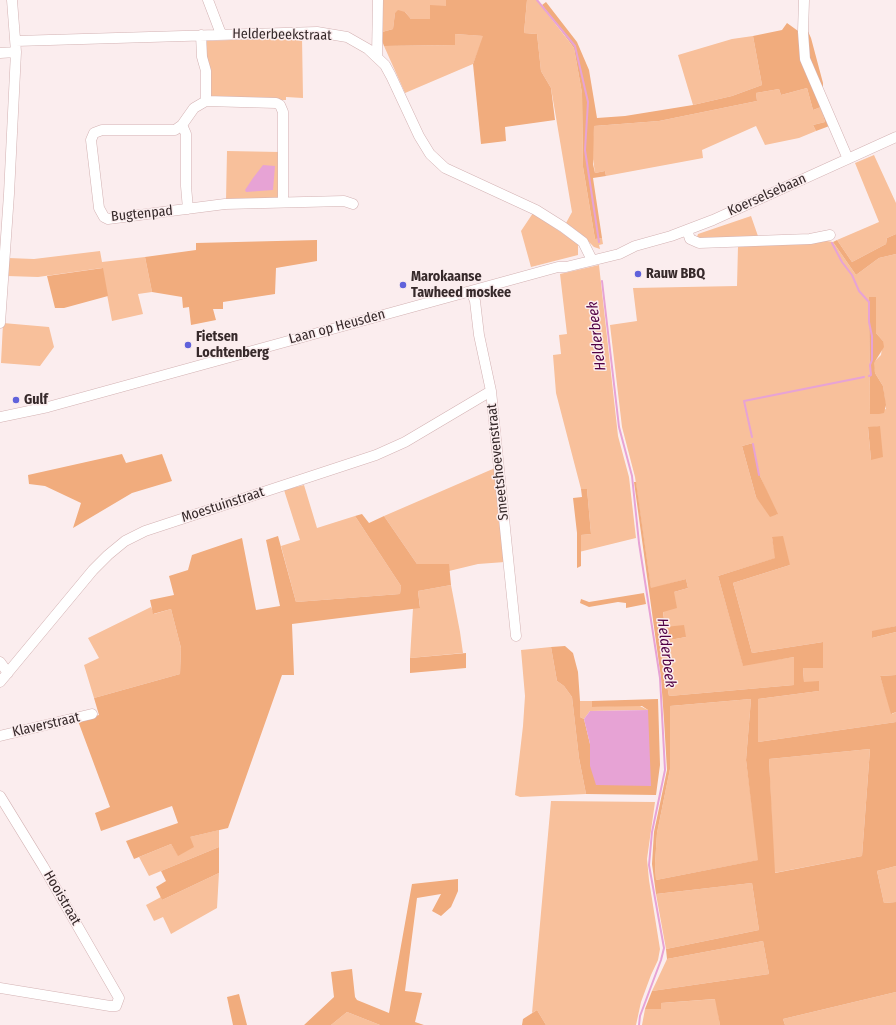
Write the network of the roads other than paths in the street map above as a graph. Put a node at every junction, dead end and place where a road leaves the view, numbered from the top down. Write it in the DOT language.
graph roads {
  1 [pos="12,0"];
  2 [pos="208,0"];
  3 [pos="378,0"];
  4 [pos="804,0"];
  5 [pos="221,34"];
  6 [pos="201,35"];
  7 [pos="16,41"];
  8 [pos="16,52"];
  9 [pos="0,53"];
  10 [pos="377,56"];
  11 [pos="206,101"];
  12 [pos="182,125"];
  13 [pos="896,137"];
  14 [pos="848,159"];
  15 [pos="283,202"];
  16 [pos="353,204"];
  17 [pos="188,209"];
  18 [pos="686,230"];
  19 [pos="830,235"];
  20 [pos="592,258"];
  21 [pos="471,290"];
  22 [pos="0,323"];
  23 [pos="491,391"];
  24 [pos="0,417"];
  25 [pos="516,636"];
  26 [pos="0,662"];
  27 [pos="8,672"];
  28 [pos="0,682"];
  29 [pos="92,714"];
  30 [pos="0,736"];
  31 [pos="0,796"];
  32 [pos="0,988"];
  1 -- 7 [label="street"];
  2 -- 5 [label="street"];
  3 -- 10 [label="street"];
  4 -- 14 [label="street"];
  5 -- 6 [label="street, Helderbeekstraat"];
  5 -- 10 [label="street, Helderbeekstraat"];
  6 -- 7 [label="street, Helderbeekstraat"];
  6 -- 11 [label="street"];
  7 -- 8 [label="street"];
  8 -- 9 [label="street"];
  8 -- 22 [label="street"];
  10 -- 20 [label="street, Helderbeekstraat"];
  11 -- 12 [label="street"];
  11 -- 15 [label="street"];
  12 -- 17 [label="street, Bugtenpad"];
  12 -- 17 [label="street, Bugtenpad"];
  13 -- 14 [label="street, Koerselsebaan"];
  14 -- 18 [label="street, Koerselsebaan"];
  15 -- 16 [label="street, Bugtenpad"];
  15 -- 17 [label="street, Bugtenpad"];
  18 -- 19 [label="street"];
  18 -- 20 [label="street, Koerselsebaan"];
  20 -- 21 [label="street, Laan op Heusden"];
  21 -- 23 [label="street, Smeetshoevenstraat"];
  21 -- 24 [label="street, Laan op Heusden"];
  23 -- 25 [label="street, Smeetshoevenstraat"];
  23 -- 27 [label="street, Moestuinstraat"];
  26 -- 27 [label="street"];
  27 -- 28 [label="street, Moestuinstraat"];
  29 -- 30 [label="street, Klaverstraat"];
  31 -- 32 [label="street, Hooistraat"];
}
